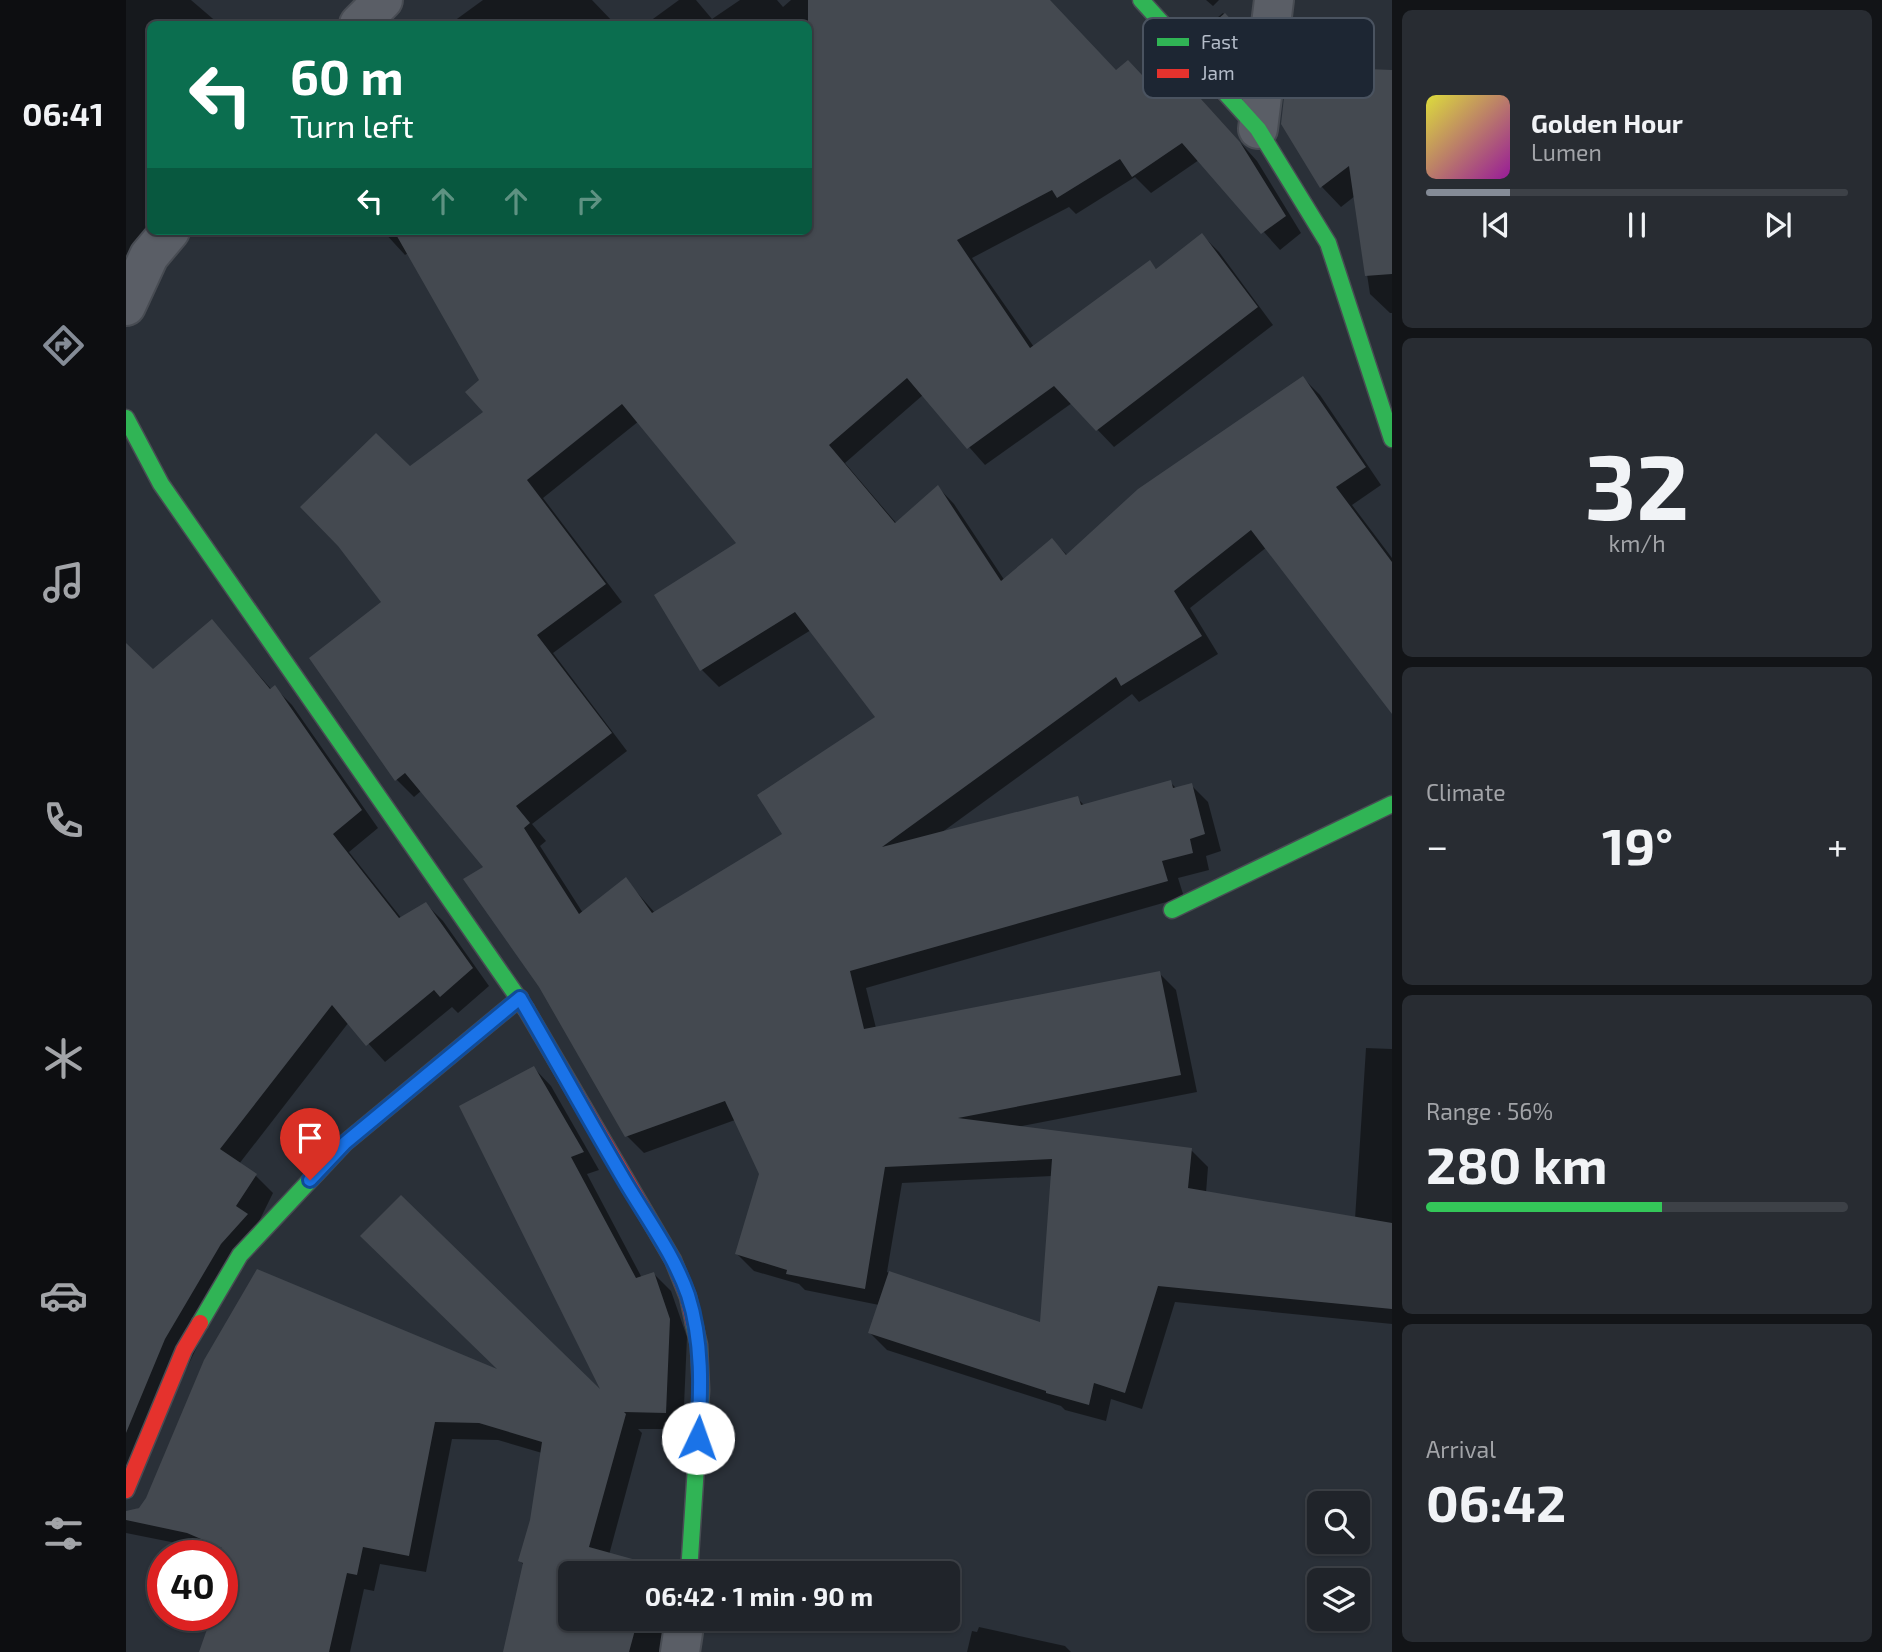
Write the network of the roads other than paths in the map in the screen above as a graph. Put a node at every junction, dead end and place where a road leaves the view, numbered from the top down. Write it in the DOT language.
graph roads {
  1 [pos="383,0"];
  2 [pos="1141,0"];
  3 [pos="1274,0"];
  4 [pos="1157,18"];
  5 [pos="1272,18"];
  6 [pos="362,21"];
  7 [pos="1230,98"];
  8 [pos="1262,98"];
  9 [pos="1258,129"];
  10 [pos="167,235"];
  11 [pos="126,306"];
  12 [pos="126,418"];
  13 [pos="1392,439"];
  14 [pos="1392,804"];
  15 [pos="1172,910"];
  16 [pos="520,998"];
  17 [pos="126,1490"];
  18 [pos="690,1561"];
  19 [pos="683,1631"];
  20 [pos="680,1652"];
  1 -- 6 [label="street"];
  2 -- 4 [label="street"];
  3 -- 5 [label="street"];
  7 -- 9 [label="street"];
  8 -- 9 [label="street"];
  9 -- 13 [label="street"];
  10 -- 11 [label="street"];
  12 -- 16 [label="street"];
  14 -- 15 [label="street"];
  16 -- 17 [label="street"];
  16 -- 18 [label="street"];
  19 -- 20 [label="street"];
}
